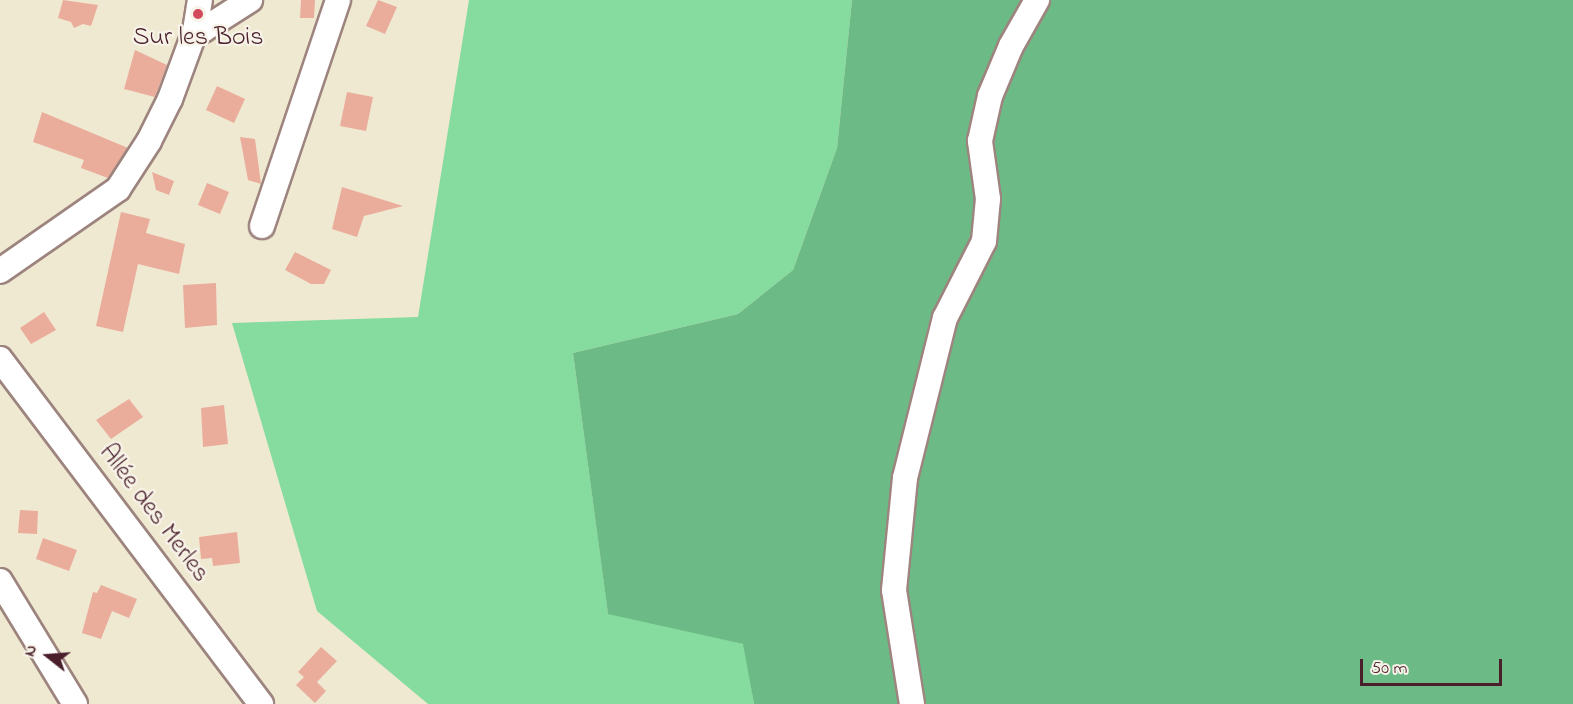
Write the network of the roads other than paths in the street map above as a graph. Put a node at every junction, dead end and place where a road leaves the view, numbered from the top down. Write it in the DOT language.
graph roads {
  1 [pos="200,0"];
  2 [pos="250,0"];
  3 [pos="338,0"];
  4 [pos="1037,0"];
  5 [pos="195,31"];
  6 [pos="262,226"];
  7 [pos="0,271"];
  8 [pos="0,359"];
  9 [pos="0,580"];
  10 [pos="75,704"];
  11 [pos="261,704"];
  12 [pos="912,704"];
  1 -- 5 [label="street"];
  2 -- 5 [label="street"];
  3 -- 6 [label="street"];
  4 -- 12 [label="street"];
  5 -- 7 [label="street"];
  8 -- 11 [label="street, Allée des Merles"];
  9 -- 10 [label="street"];
}
